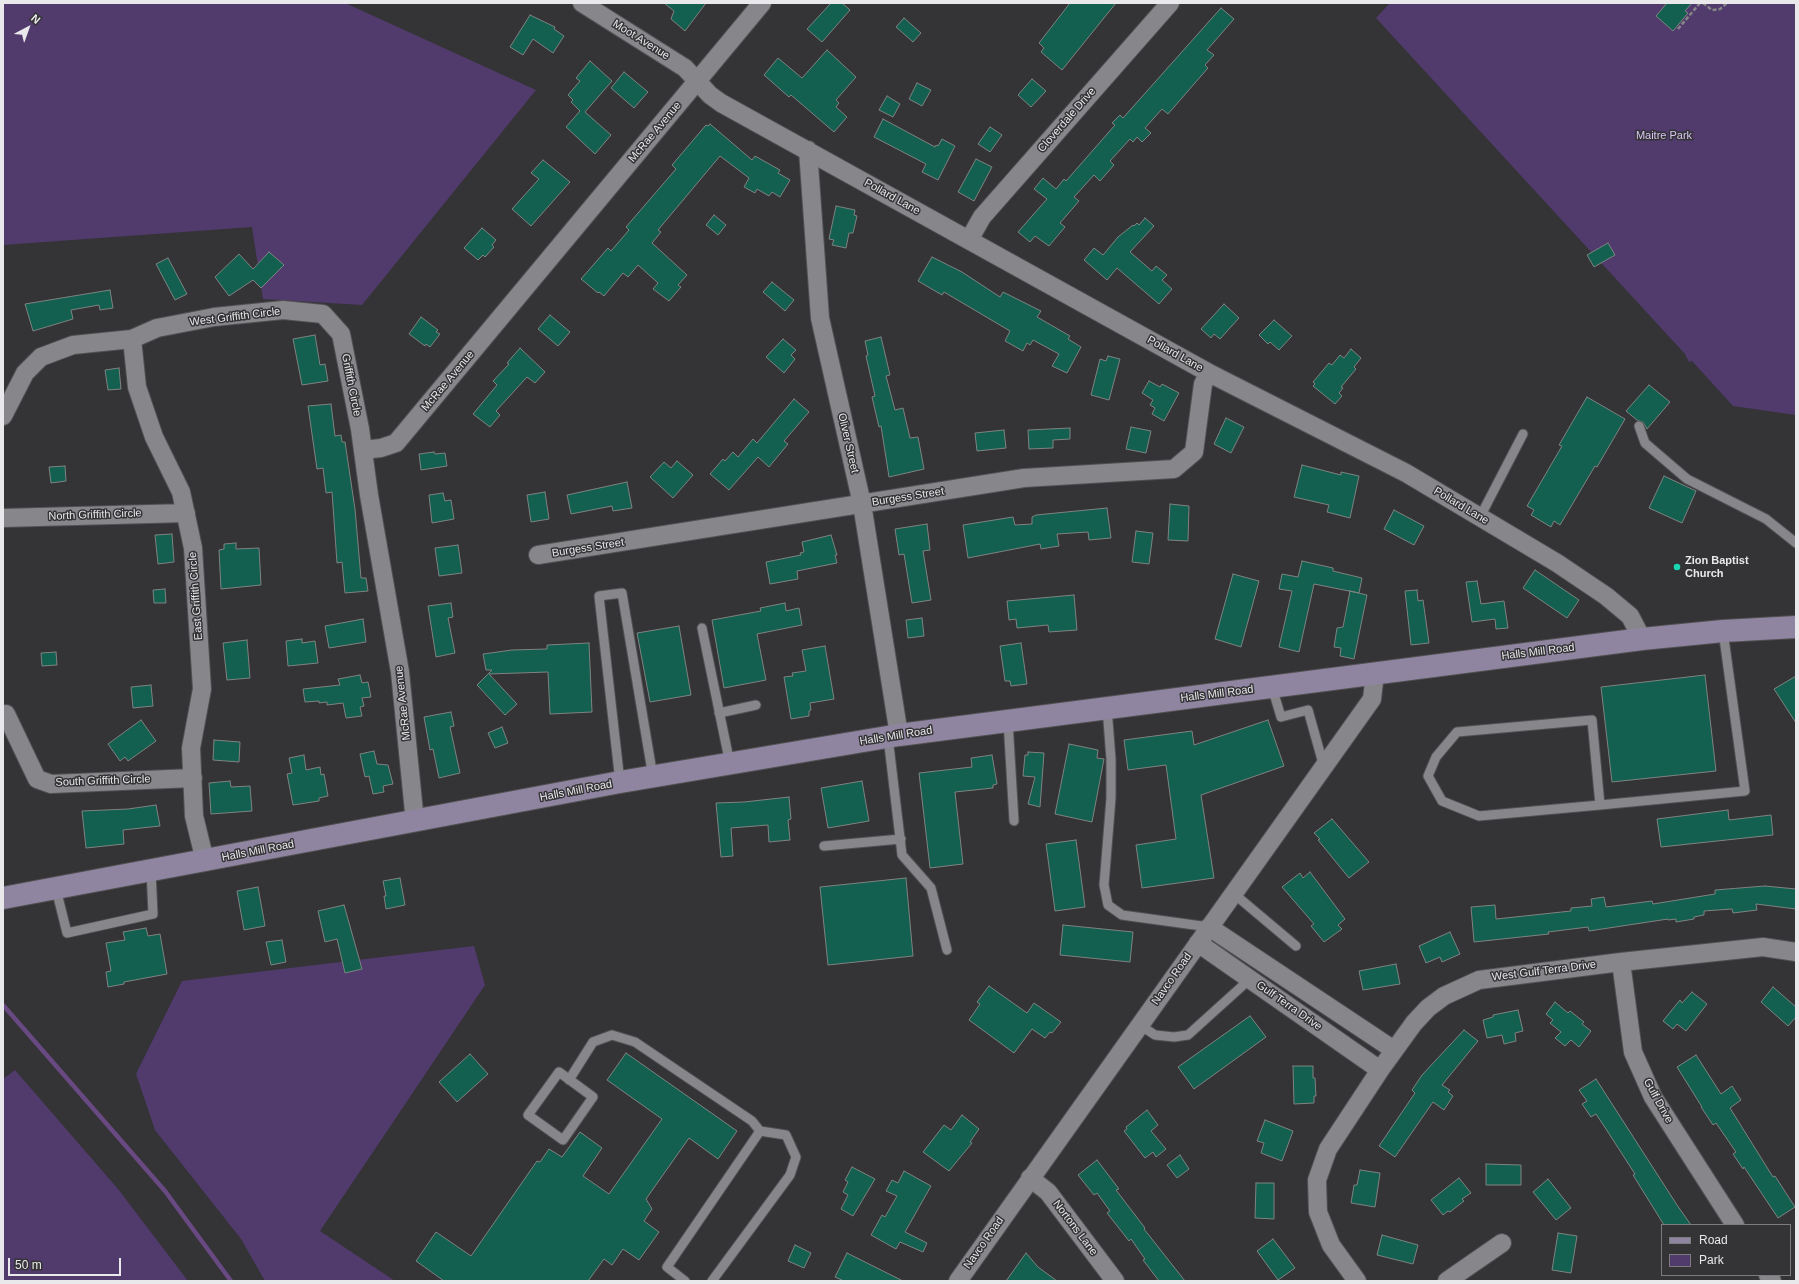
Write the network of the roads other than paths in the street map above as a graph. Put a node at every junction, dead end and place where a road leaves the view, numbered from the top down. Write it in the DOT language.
graph roads {
  1 [pos="582,3"];
  2 [pos="762,3"];
  3 [pos="1170,3"];
  4 [pos="697,81"];
  5 [pos="808,150"];
  6 [pos="969,240"];
  7 [pos="332,324"];
  8 [pos="132,339"];
  9 [pos="1209,372"];
  10 [pos="3,416"];
  11 [pos="1639,426"];
  12 [pos="1523,434"];
  13 [pos="363,450"];
  14 [pos="862,504"];
  15 [pos="186,513"];
  16 [pos="1480,517"];
  17 [pos="3,518"];
  18 [pos="1796,542"];
  19 [pos="538,555"];
  20 [pos="1796,627"];
  21 [pos="702,628"];
  22 [pos="1723,631"];
  23 [pos="1642,639"];
  24 [pos="1375,673"];
  25 [pos="1272,686"];
  26 [pos="756,705"];
  27 [pos="1107,708"];
  28 [pos="719,713"];
  29 [pos="6,714"];
  30 [pos="1008,721"];
  31 [pos="894,736"];
  32 [pos="730,764"];
  33 [pos="1324,767"];
  34 [pos="653,777"];
  35 [pos="193,778"];
  36 [pos="620,782"];
  37 [pos="1600,805"];
  38 [pos="1014,821"];
  39 [pos="415,822"];
  40 [pos="901,839"];
  41 [pos="824,846"];
  42 [pos="205,861"];
  43 [pos="151,871"];
  44 [pos="56,889"];
  45 [pos="1233,893"];
  46 [pos="3,898"];
  47 [pos="1209,927"];
  48 [pos="1198,943"];
  49 [pos="1296,946"];
  50 [pos="947,950"];
  51 [pos="1790,951"];
  52 [pos="1621,962"];
  53 [pos="1250,979"];
  54 [pos="1140,1025"];
  55 [pos="1394,1050"];
  56 [pos="1380,1070"];
  57 [pos="570,1080"];
  58 [pos="760,1131"];
  59 [pos="1030,1178"];
  60 [pos="1734,1224"];
  61 [pos="1502,1243"];
  62 [pos="685,1281"];
  63 [pos="712,1281"];
  64 [pos="958,1281"];
  65 [pos="1115,1281"];
  66 [pos="1357,1281"];
  67 [pos="1447,1281"];
  1 -- 4 [label="street, Moot Avenue"];
  2 -- 4 [label="street, McRae Avenue"];
  3 -- 6 [label="street, Cloverdale Drive"];
  4 -- 5 [label="street, Pollard Lane"];
  4 -- 13 [label="street, McRae Avenue"];
  5 -- 6 [label="street, Pollard Lane"];
  5 -- 14 [label="street, Oliver Street"];
  6 -- 9 [label="street, Pollard Lane"];
  7 -- 8 [label="street, West Griffith Circle"];
  7 -- 13 [label="street, Griffith Circle"];
  8 -- 10 [label="street, West Griffith Circle"];
  8 -- 15 [label="street, East Griffith Circle"];
  9 -- 14 [label="street, Burgess Street"];
  9 -- 16 [label="street, Pollard Lane"];
  11 -- 18 [label="lane"];
  12 -- 16 [label="lane"];
  13 -- 39 [label="street, McRae Avenue"];
  14 -- 19 [label="street, Burgess Street"];
  14 -- 31 [label="street, Oliver Street"];
  15 -- 17 [label="street, North Griffith Circle"];
  15 -- 35 [label="street, East Griffith Circle"];
  16 -- 23 [label="street, Pollard Lane"];
  20 -- 22 [label="street, Halls Mill Road"];
  21 -- 28 [label="lane"];
  22 -- 23 [label="street, Halls Mill Road"];
  22 -- 37 [label="lane"];
  23 -- 24 [label="street, Halls Mill Road"];
  24 -- 25 [label="street, Halls Mill Road"];
  24 -- 33 [label="street, Navco Road"];
  25 -- 27 [label="street, Halls Mill Road"];
  25 -- 33 [label="lane"];
  26 -- 28 [label="lane"];
  27 -- 30 [label="street, Halls Mill Road"];
  27 -- 47 [label="lane"];
  28 -- 32 [label="lane"];
  29 -- 35 [label="street, South Griffith Circle"];
  30 -- 31 [label="street, Halls Mill Road"];
  30 -- 38 [label="lane"];
  31 -- 32 [label="street, Halls Mill Road"];
  31 -- 40 [label="lane"];
  32 -- 34 [label="street, Halls Mill Road"];
  33 -- 45 [label="street, Navco Road"];
  34 -- 36 [label="street, Halls Mill Road"];
  34 -- 36 [label="lane"];
  35 -- 42 [label="street, East Griffith Circle"];
  36 -- 39 [label="street, Halls Mill Road"];
  37 -- 37 [label="lane"];
  39 -- 42 [label="street, Halls Mill Road"];
  40 -- 41 [label="lane"];
  40 -- 50 [label="lane"];
  42 -- 43 [label="street, Halls Mill Road"];
  43 -- 44 [label="street, Halls Mill Road"];
  43 -- 44 [label="lane"];
  44 -- 46 [label="street, Halls Mill Road"];
  45 -- 47 [label="street, Navco Road"];
  45 -- 49 [label="lane"];
  47 -- 48 [label="street, Navco Road"];
  47 -- 55 [label="street"];
  48 -- 53 [label="street, Gulf Terra Drive"];
  48 -- 54 [label="street, Navco Road"];
  51 -- 52 [label="street, West Gulf Terra Drive"];
  52 -- 55 [label="street, West Gulf Terra Drive"];
  52 -- 60 [label="street, Gulf Drive"];
  53 -- 54 [label="lane"];
  53 -- 56 [label="street, Gulf Terra Drive"];
  54 -- 59 [label="street, Navco Road"];
  55 -- 56 [label="street, West Gulf Terra Drive"];
  56 -- 66 [label="street, West Gulf Terra Drive"];
  57 -- 57 [label="lane"];
  57 -- 58 [label="lane"];
  58 -- 62 [label="lane"];
  58 -- 63 [label="lane"];
  59 -- 64 [label="street, Navco Road"];
  59 -- 65 [label="street, Nortons Lane"];
  61 -- 67 [label="street"];
}
